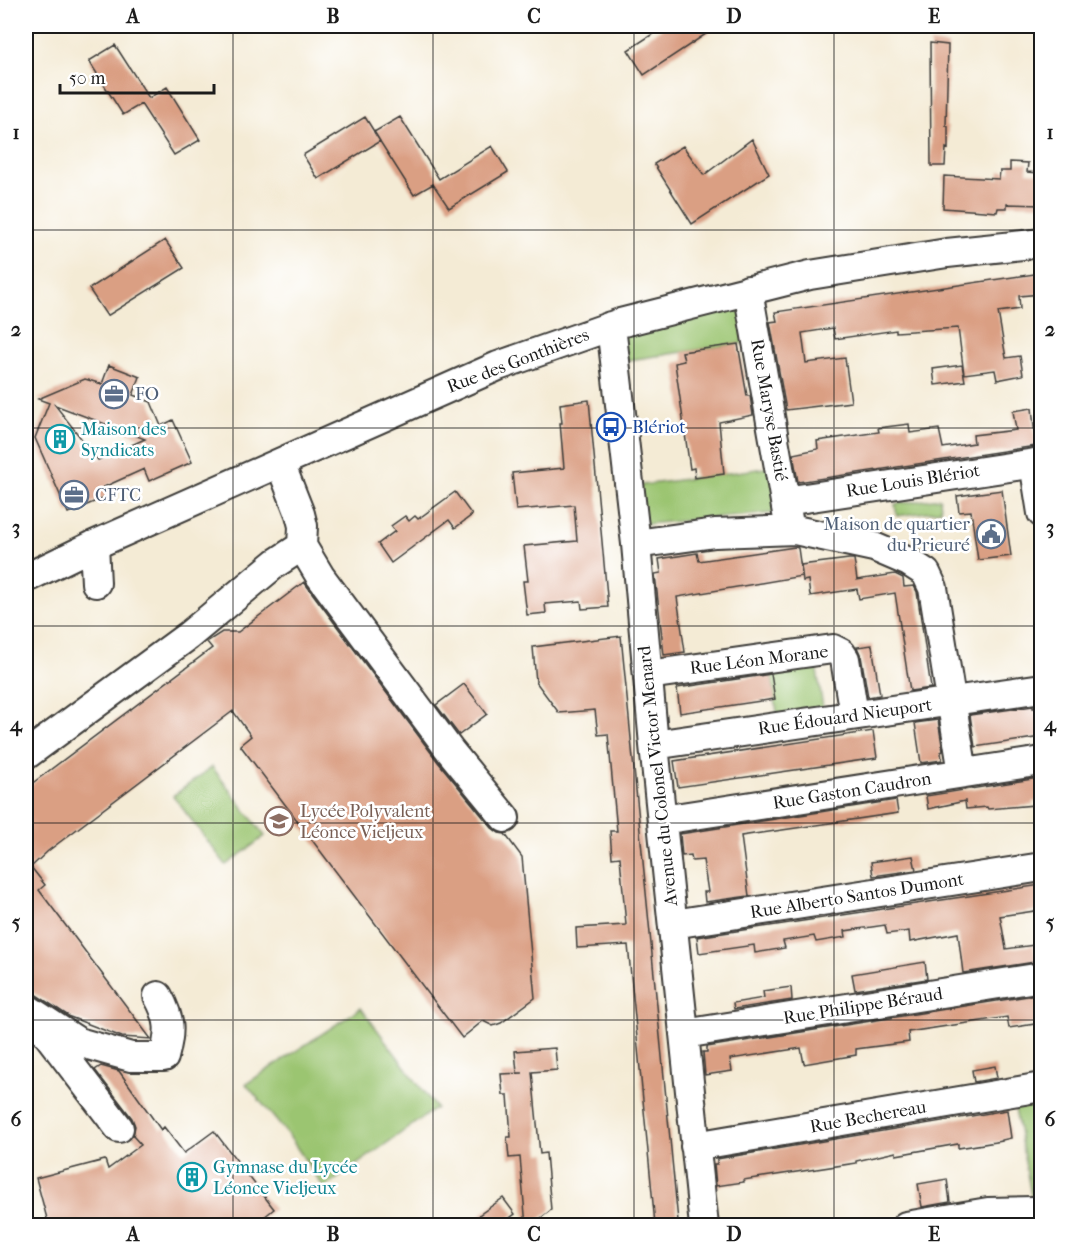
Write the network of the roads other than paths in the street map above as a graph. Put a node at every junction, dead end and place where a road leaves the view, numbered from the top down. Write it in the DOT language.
graph roads {
  1 [pos="1041,243"];
  2 [pos="748,290"];
  3 [pos="611,326"];
  4 [pos="280,463"];
  5 [pos="1038,463"];
  6 [pos="785,501"];
  7 [pos="1041,513"];
  8 [pos="790,530"];
  9 [pos="636,544"];
  10 [pos="94,545"];
  11 [pos="302,546"];
  12 [pos="29,582"];
  13 [pos="96,583"];
  14 [pos="648,675"];
  15 [pos="1038,690"];
  16 [pos="951,701"];
  17 [pos="855,715"];
  18 [pos="654,745"];
  19 [pos="26,755"];
  20 [pos="1041,760"];
  21 [pos="963,773"];
  22 [pos="505,818"];
  23 [pos="662,820"];
  24 [pos="1041,867"];
  25 [pos="673,924"];
  26 [pos="1041,977"];
  27 [pos="158,996"];
  28 [pos="28,1010"];
  29 [pos="684,1034"];
  30 [pos="1041,1087"];
  31 [pos="119,1128"];
  32 [pos="695,1146"];
  33 [pos="1032,1212"];
  34 [pos="704,1226"];
  35 [pos="906,1226"];
  1 -- 2 [label="street, Rue des Gonthières"];
  2 -- 3 [label="street, Rue des Gonthières"];
  2 -- 6 [label="street, Rue Maryse Bastié"];
  3 -- 4 [label="street, Rue des Gonthières"];
  3 -- 9 [label="street, Avenue du Colonel Victor Menard"];
  4 -- 10 [label="street, Rue des Gonthières"];
  4 -- 11 [label="street"];
  5 -- 6 [label="street, Rue Louis Blériot"];
  5 -- 7 [label="street"];
  6 -- 8 [label="street, Rue Maryse Bastié"];
  8 -- 9 [label="street"];
  8 -- 16 [label="street"];
  9 -- 14 [label="street, Avenue du Colonel Victor Menard"];
  10 -- 12 [label="street, Rue des Gonthières"];
  10 -- 13 [label="street"];
  11 -- 19 [label="street"];
  11 -- 22 [label="street"];
  14 -- 17 [label="street, Rue Léon Morane"];
  14 -- 18 [label="street, Avenue du Colonel Victor Menard"];
  15 -- 16 [label="street, Rue Édouard Nieuport"];
  16 -- 17 [label="street, Rue Édouard Nieuport"];
  16 -- 21 [label="street"];
  17 -- 18 [label="street, Rue Édouard Nieuport"];
  18 -- 23 [label="street, Avenue du Colonel Victor Menard"];
  20 -- 21 [label="street, Rue Gaston Caudron"];
  21 -- 23 [label="street, Rue Gaston Caudron"];
  23 -- 25 [label="street, Avenue du Colonel Victor Menard"];
  24 -- 25 [label="street, Rue Alberto Santos Dumont"];
  25 -- 29 [label="street, Avenue du Colonel Victor Menard"];
  26 -- 29 [label="street, Rue Philippe Béraud"];
  27 -- 28 [label="street"];
  28 -- 31 [label="street"];
  29 -- 32 [label="street, Avenue du Colonel Victor Menard"];
  30 -- 32 [label="street, Rue Bechereau"];
  32 -- 34 [label="street, Avenue du Colonel Victor Menard"];
  33 -- 35 [label="street"];
}
